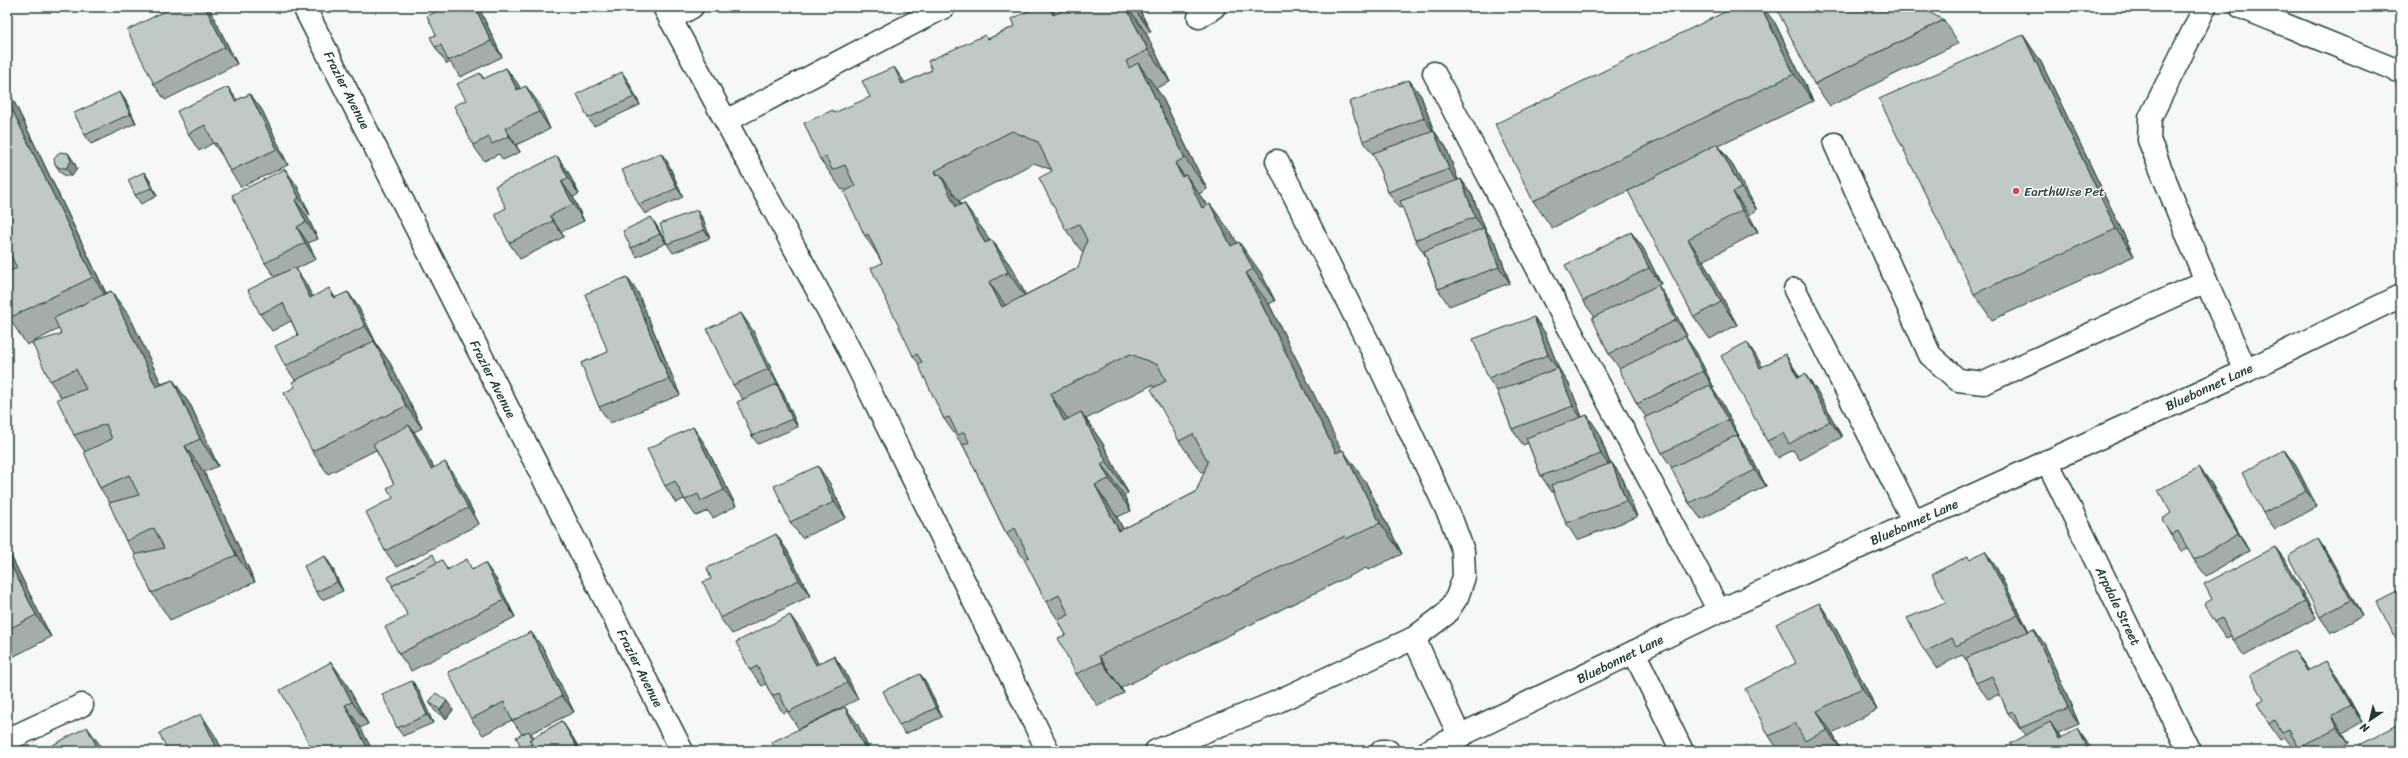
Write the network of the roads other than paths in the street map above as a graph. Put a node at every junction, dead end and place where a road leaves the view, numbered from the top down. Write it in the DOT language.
graph roads {
  1 [pos="304,7"];
  2 [pos="692,7"];
  3 [pos="944,7"];
  4 [pos="2205,7"];
  5 [pos="2241,7"];
  6 [pos="667,13"];
  7 [pos="2401,72"];
  8 [pos="1434,73"];
  9 [pos="726,121"];
  10 [pos="1835,144"];
  11 [pos="1277,161"];
  12 [pos="2206,281"];
  13 [pos="1795,290"];
  14 [pos="2401,296"];
  15 [pos="2246,371"];
  16 [pos="2047,462"];
  17 [pos="1914,522"];
  18 [pos="1719,611"];
  19 [pos="1414,638"];
  20 [pos="1634,652"];
  21 [pos="82,705"];
  22 [pos="1460,737"];
  23 [pos="7,740"];
  24 [pos="1182,746"];
  25 [pos="682,751"];
  26 [pos="1048,751"];
  27 [pos="1156,751"];
  28 [pos="1382,751"];
  29 [pos="1388,751"];
  30 [pos="1428,751"];
  31 [pos="1682,751"];
  32 [pos="2189,751"];
  1 -- 25 [label="street, Frazier Avenue"];
  2 -- 6 [label="street"];
  3 -- 9 [label="street"];
  4 -- 12 [label="street"];
  5 -- 7 [label="street"];
  6 -- 9 [label="street"];
  8 -- 18 [label="street"];
  9 -- 26 [label="street"];
  10 -- 12 [label="street"];
  11 -- 19 [label="street"];
  12 -- 15 [label="street"];
  13 -- 17 [label="street"];
  14 -- 15 [label="street, Bluebonnet Lane"];
  15 -- 16 [label="street, Bluebonnet Lane"];
  16 -- 17 [label="street, Bluebonnet Lane"];
  16 -- 32 [label="street, Arpdale Street"];
  17 -- 18 [label="street, Bluebonnet Lane"];
  18 -- 20 [label="street, Bluebonnet Lane"];
  19 -- 22 [label="street"];
  19 -- 24 [label="street"];
  20 -- 22 [label="street, Bluebonnet Lane"];
  20 -- 31 [label="street"];
  21 -- 23 [label="street"];
  22 -- 30 [label="street, Bluebonnet Lane"];
  24 -- 27 [label="street"];
  28 -- 29 [label="street"];
}
